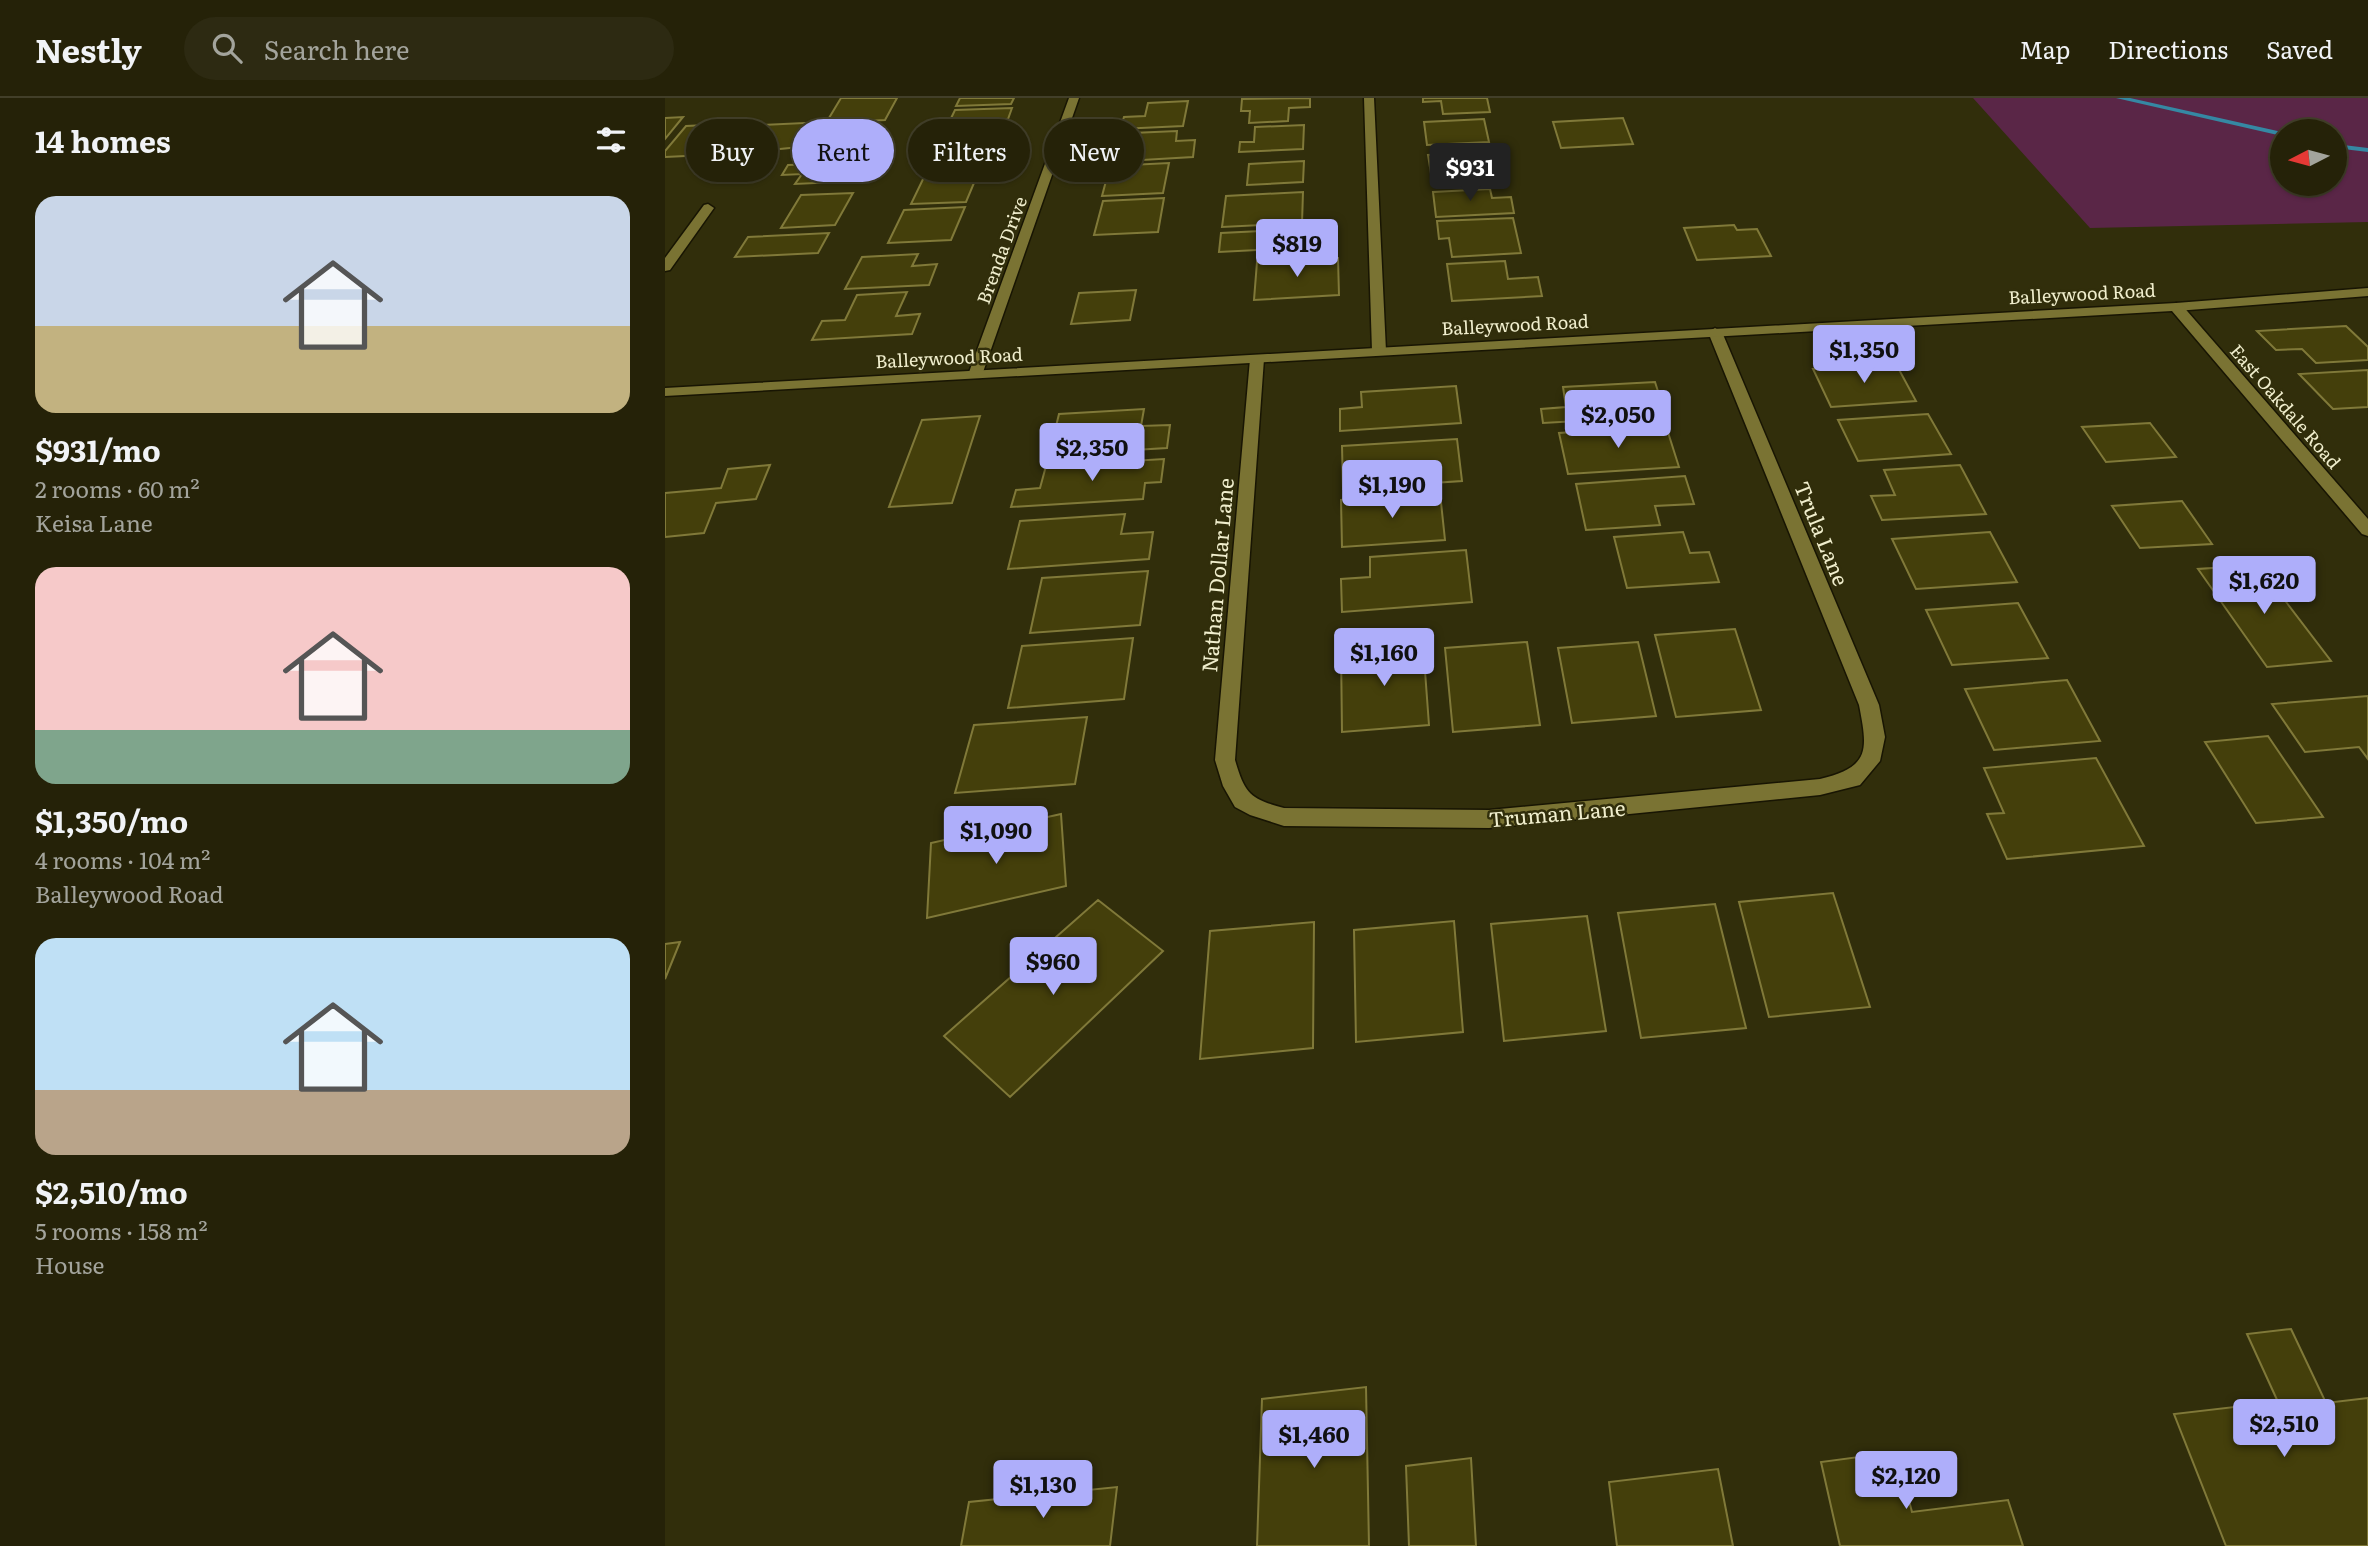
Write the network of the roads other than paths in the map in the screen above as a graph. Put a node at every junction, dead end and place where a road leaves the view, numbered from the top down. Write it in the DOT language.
graph roads {
  1 [pos="1074,98"];
  2 [pos="1369,98"];
  3 [pos="708,208"];
  4 [pos="665,267"];
  5 [pos="2368,292"];
  6 [pos="2176,307"];
  7 [pos="1715,332"];
  8 [pos="1379,351"];
  9 [pos="1257,359"];
  10 [pos="975,375"];
  11 [pos="665,392"];
  12 [pos="2368,530"];
  13 [pos="1873,755"];
  14 [pos="1234,794"];
  1 -- 10 [label="street, Brenda Drive"];
  2 -- 8 [label="street"];
  3 -- 4 [label="street"];
  5 -- 6 [label="street, Balleywood Road"];
  6 -- 7 [label="street, Balleywood Road"];
  6 -- 12 [label="street, East Oakdale Road"];
  7 -- 8 [label="street, Balleywood Road"];
  7 -- 13 [label="street, Trula Lane"];
  8 -- 9 [label="street, Balleywood Road"];
  9 -- 10 [label="street, Balleywood Road"];
  9 -- 14 [label="street, Nathan Dollar Lane"];
  10 -- 11 [label="street, Balleywood Road"];
  13 -- 14 [label="street, Truman Lane"];
}
